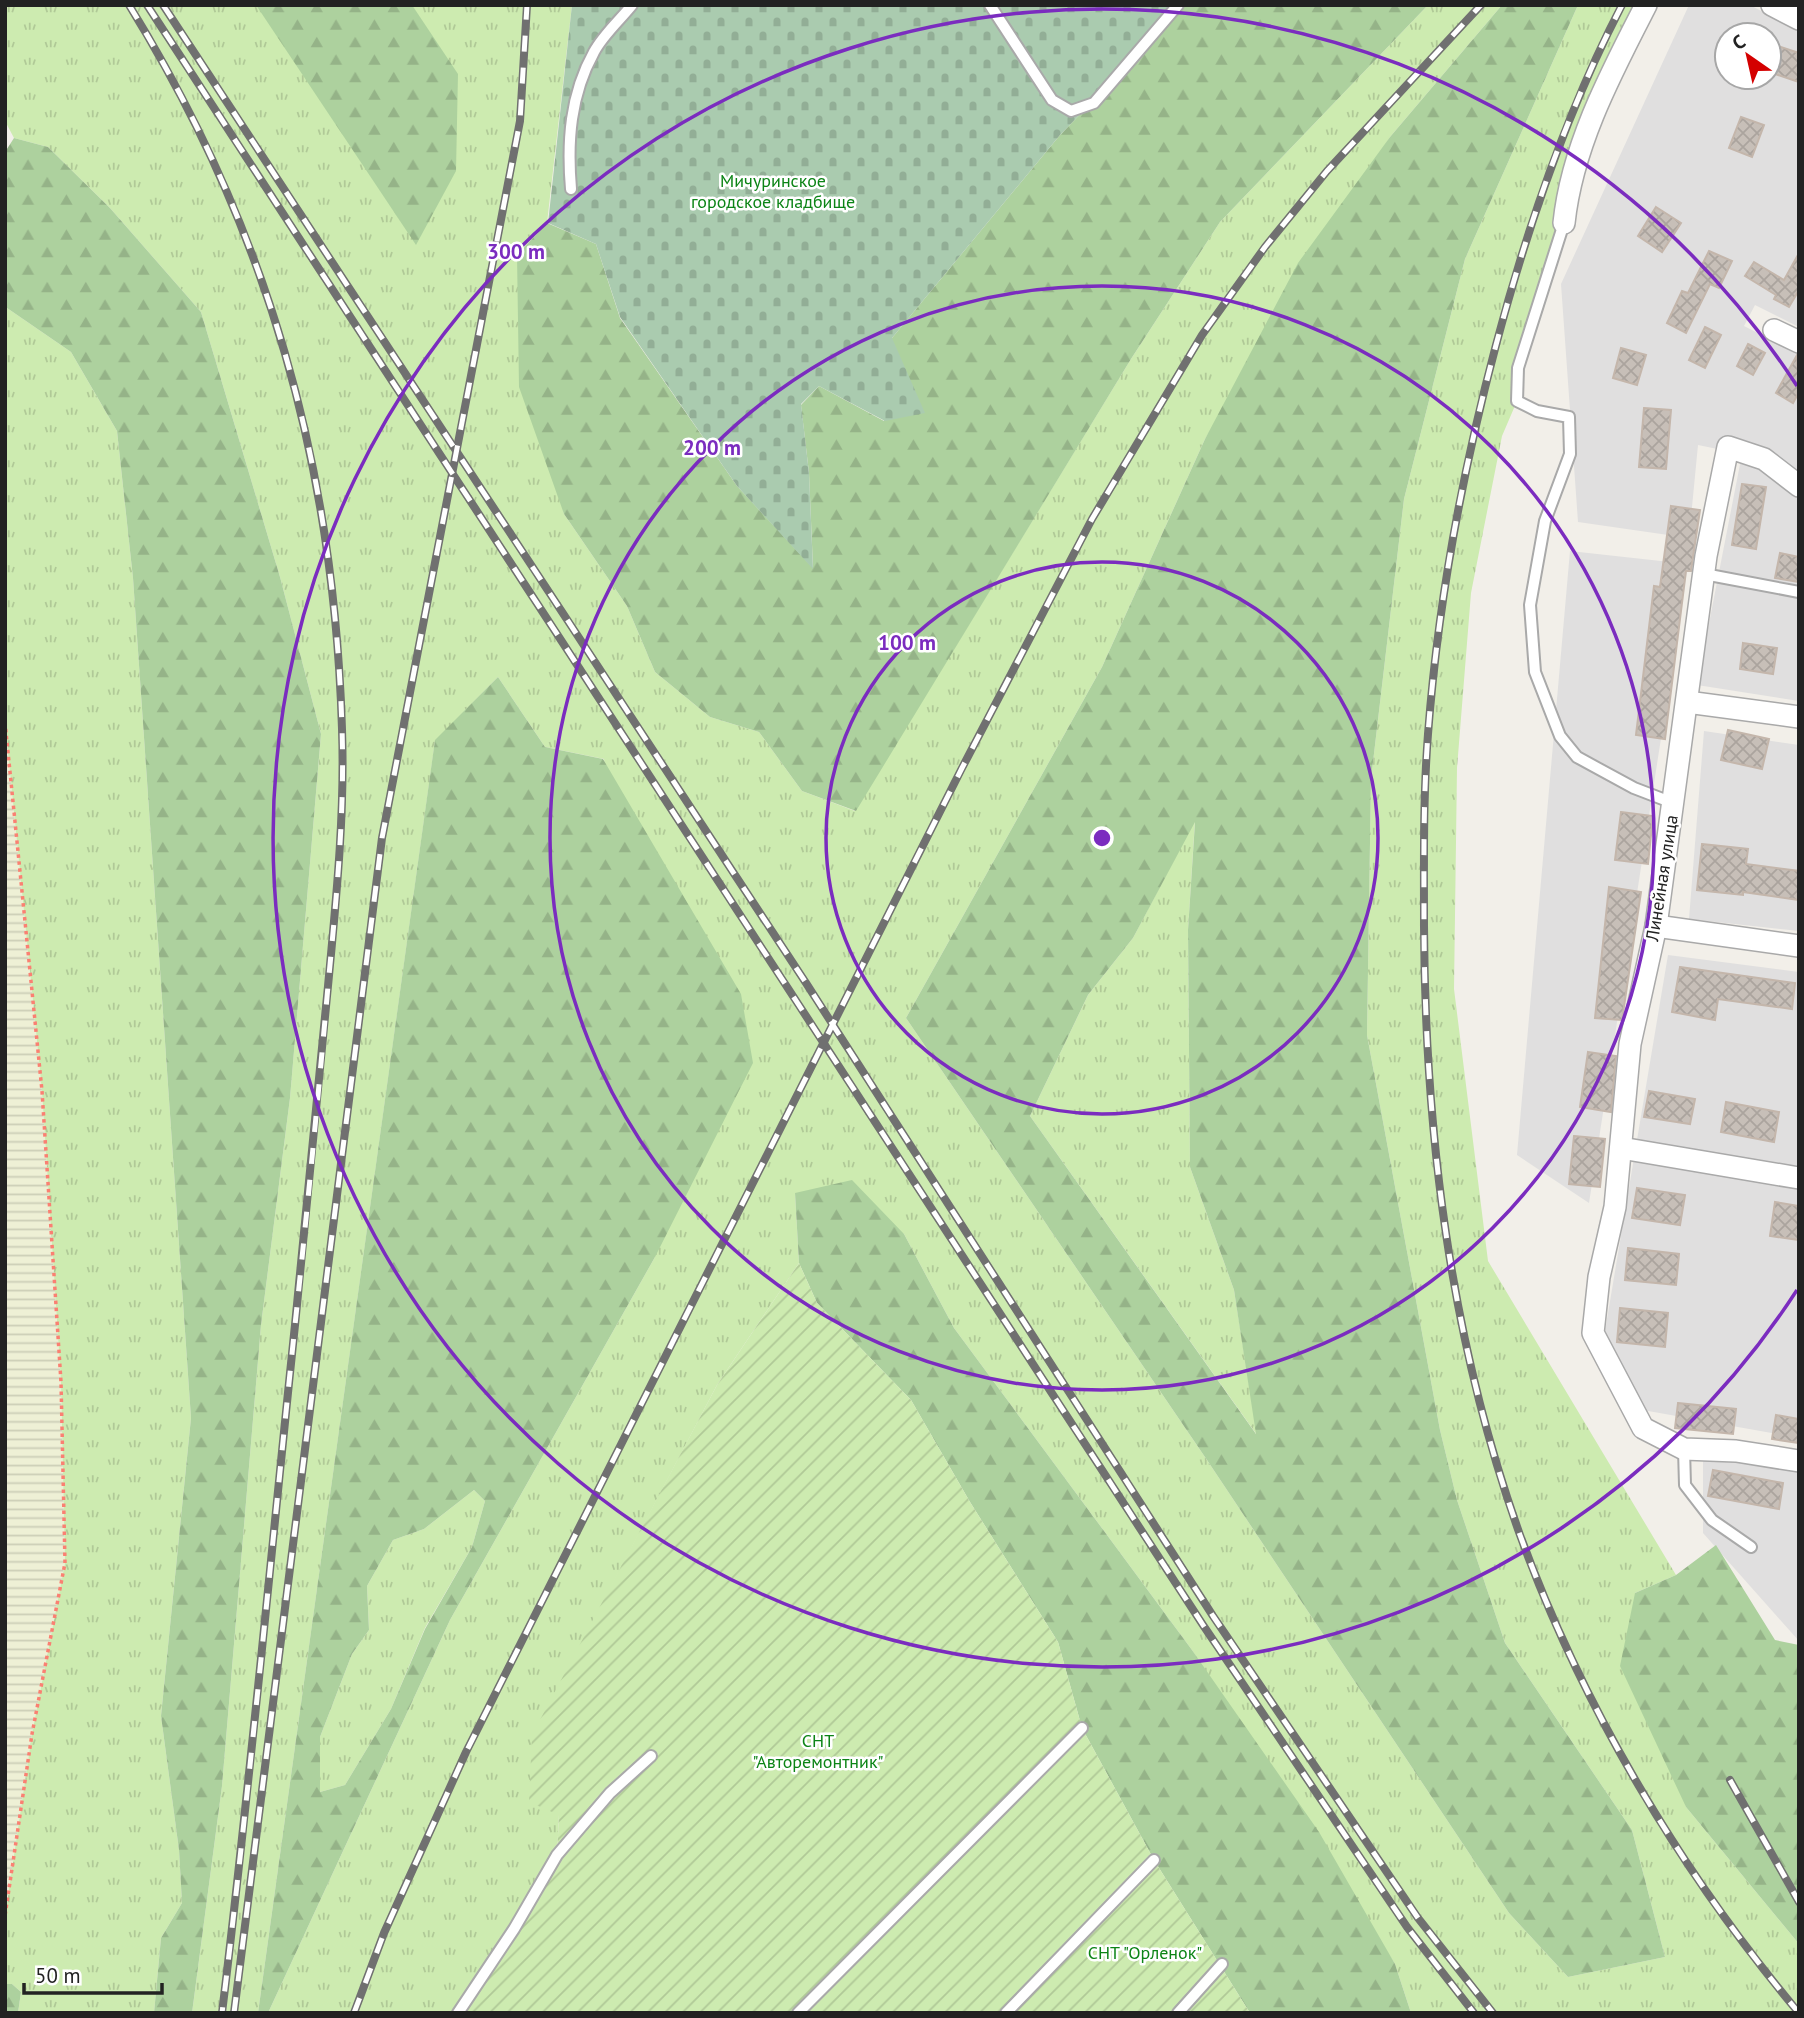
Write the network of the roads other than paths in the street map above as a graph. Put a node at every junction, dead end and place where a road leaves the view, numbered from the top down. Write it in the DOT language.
graph roads {
  1 [pos="990,5"];
  2 [pos="1178,5"];
  3 [pos="1646,5"];
  4 [pos="1772,5"];
  5 [pos="627,8"];
  6 [pos="1799,19"];
  7 [pos="571,189"];
  8 [pos="1564,223"];
  9 [pos="1774,330"];
  10 [pos="1799,342"];
  11 [pos="1799,486"];
  12 [pos="1704,574"];
  13 [pos="1799,592"];
  14 [pos="1687,702"];
  15 [pos="1799,717"];
  16 [pos="1673,803"];
  17 [pos="1656,926"];
  18 [pos="1799,946"];
  19 [pos="1620,1148"];
  20 [pos="1799,1178"];
  21 [pos="1684,1449"];
  22 [pos="1799,1461"];
  23 [pos="1752,1547"];
  24 [pos="1082,1728"];
  25 [pos="652,1756"];
  26 [pos="1154,1860"];
  27 [pos="1222,1964"];
  28 [pos="458,2013"];
  29 [pos="798,2013"];
  30 [pos="1006,2013"];
  31 [pos="1178,2013"];
  1 -- 2 [label="lane"];
  3 -- 8 [label="street"];
  4 -- 6 [label="street"];
  5 -- 7 [label="lane"];
  8 -- 16 [label="lane"];
  9 -- 10 [label="street"];
  11 -- 12 [label="street, Линейная улица"];
  12 -- 13 [label="lane"];
  12 -- 14 [label="street, Линейная улица"];
  14 -- 15 [label="street"];
  14 -- 16 [label="street, Линейная улица"];
  16 -- 17 [label="street, Линейная улица"];
  17 -- 18 [label="street"];
  17 -- 19 [label="street, Линейная улица"];
  19 -- 20 [label="street"];
  19 -- 21 [label="street, Линейная улица"];
  21 -- 22 [label="street"];
  21 -- 23 [label="lane"];
  24 -- 29 [label="lane"];
  25 -- 28 [label="lane"];
  26 -- 30 [label="lane"];
  27 -- 31 [label="lane"];
}
